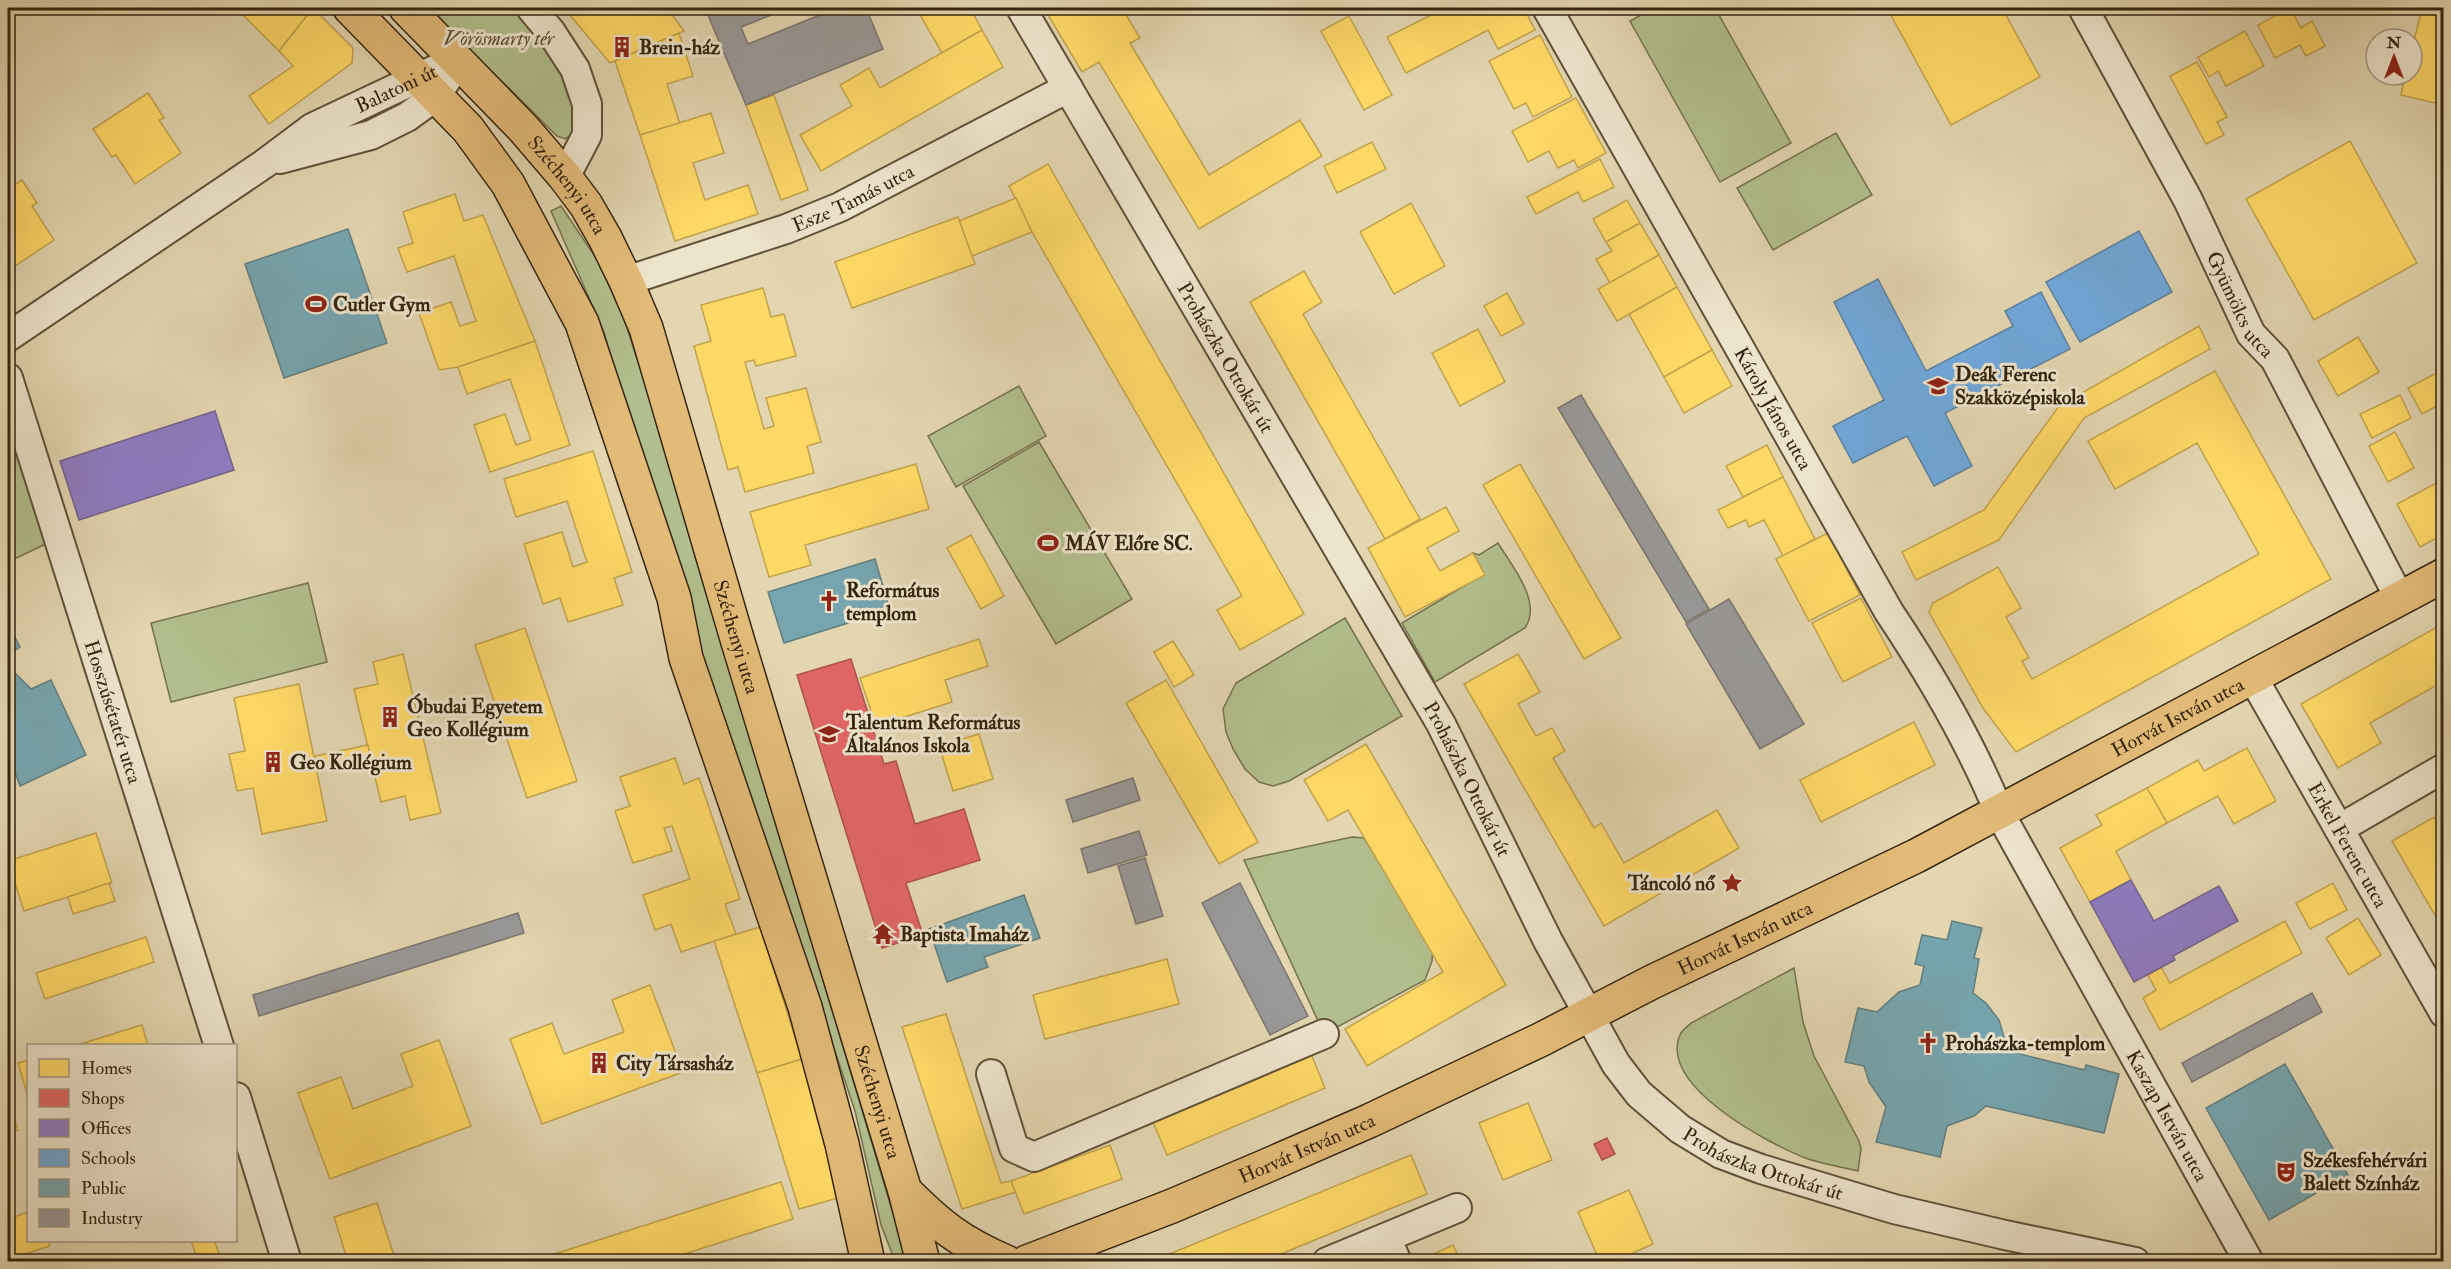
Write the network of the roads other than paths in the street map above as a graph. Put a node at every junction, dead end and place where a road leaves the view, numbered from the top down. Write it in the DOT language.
graph roads {
  1 [pos="350,8"];
  2 [pos="406,8"];
  3 [pos="531,8"];
  4 [pos="1021,8"];
  5 [pos="1547,8"];
  6 [pos="2083,8"];
  7 [pos="458,59"];
  8 [pos="427,87"];
  9 [pos="1068,88"];
  10 [pos="565,177"];
  11 [pos="626,281"];
  12 [pos="8,337"];
  13 [pos="8,378"];
  14 [pos="2444,575"];
  15 [pos="2400,599"];
  16 [pos="2253,678"];
  17 [pos="2444,768"];
  18 [pos="1999,812"];
  19 [pos="2339,829"];
  20 [pos="2444,1013"];
  21 [pos="1588,1015"];
  22 [pos="1324,1034"];
  23 [pos="218,1044"];
  24 [pos="991,1074"];
  25 [pos="237,1100"];
  26 [pos="905,1191"];
  27 [pos="1457,1208"];
  28 [pos="1391,1250"];
  29 [pos="287,1262"];
  30 [pos="868,1262"];
  31 [pos="923,1262"];
  32 [pos="1006,1262"];
  33 [pos="1028,1262"];
  34 [pos="1327,1262"];
  35 [pos="2136,1262"];
  36 [pos="2249,1262"];
  1 -- 8 [label="main road"];
  2 -- 7 [label="main road"];
  3 -- 10 [label="street"];
  4 -- 9 [label="street, Prohászka Ottokár út"];
  5 -- 18 [label="street, Károly János utca"];
  6 -- 15 [label="street, Gyümölcs utca"];
  7 -- 8 [label="street, Balatoni út"];
  7 -- 10 [label="main road, Széchenyi utca"];
  8 -- 12 [label="street, Balatoni út"];
  8 -- 30 [label="main road"];
  9 -- 11 [label="street, Esze Tamás utca"];
  9 -- 21 [label="street, Prohászka Ottokár út"];
  10 -- 11 [label="main road, Széchenyi utca"];
  11 -- 26 [label="main road, Széchenyi utca"];
  13 -- 23 [label="street, Hosszúsétatér utca"];
  14 -- 15 [label="main road, Horvát István utca"];
  15 -- 16 [label="main road, Horvát István utca"];
  16 -- 18 [label="main road, Horvát István utca"];
  16 -- 19 [label="street, Erkel Ferenc utca"];
  17 -- 19 [label="street"];
  18 -- 21 [label="main road, Horvát István utca"];
  18 -- 36 [label="street, Kaszap István utca"];
  19 -- 20 [label="street, Erkel Ferenc utca"];
  21 -- 33 [label="main road, Horvát István utca"];
  21 -- 35 [label="street, Prohászka Ottokár út"];
  22 -- 24 [label="street"];
  25 -- 29 [label="street"];
  26 -- 31 [label="main road, Széchenyi utca"];
  26 -- 32 [label="main road"];
  27 -- 28 [label="street"];
  28 -- 34 [label="street"];
}
